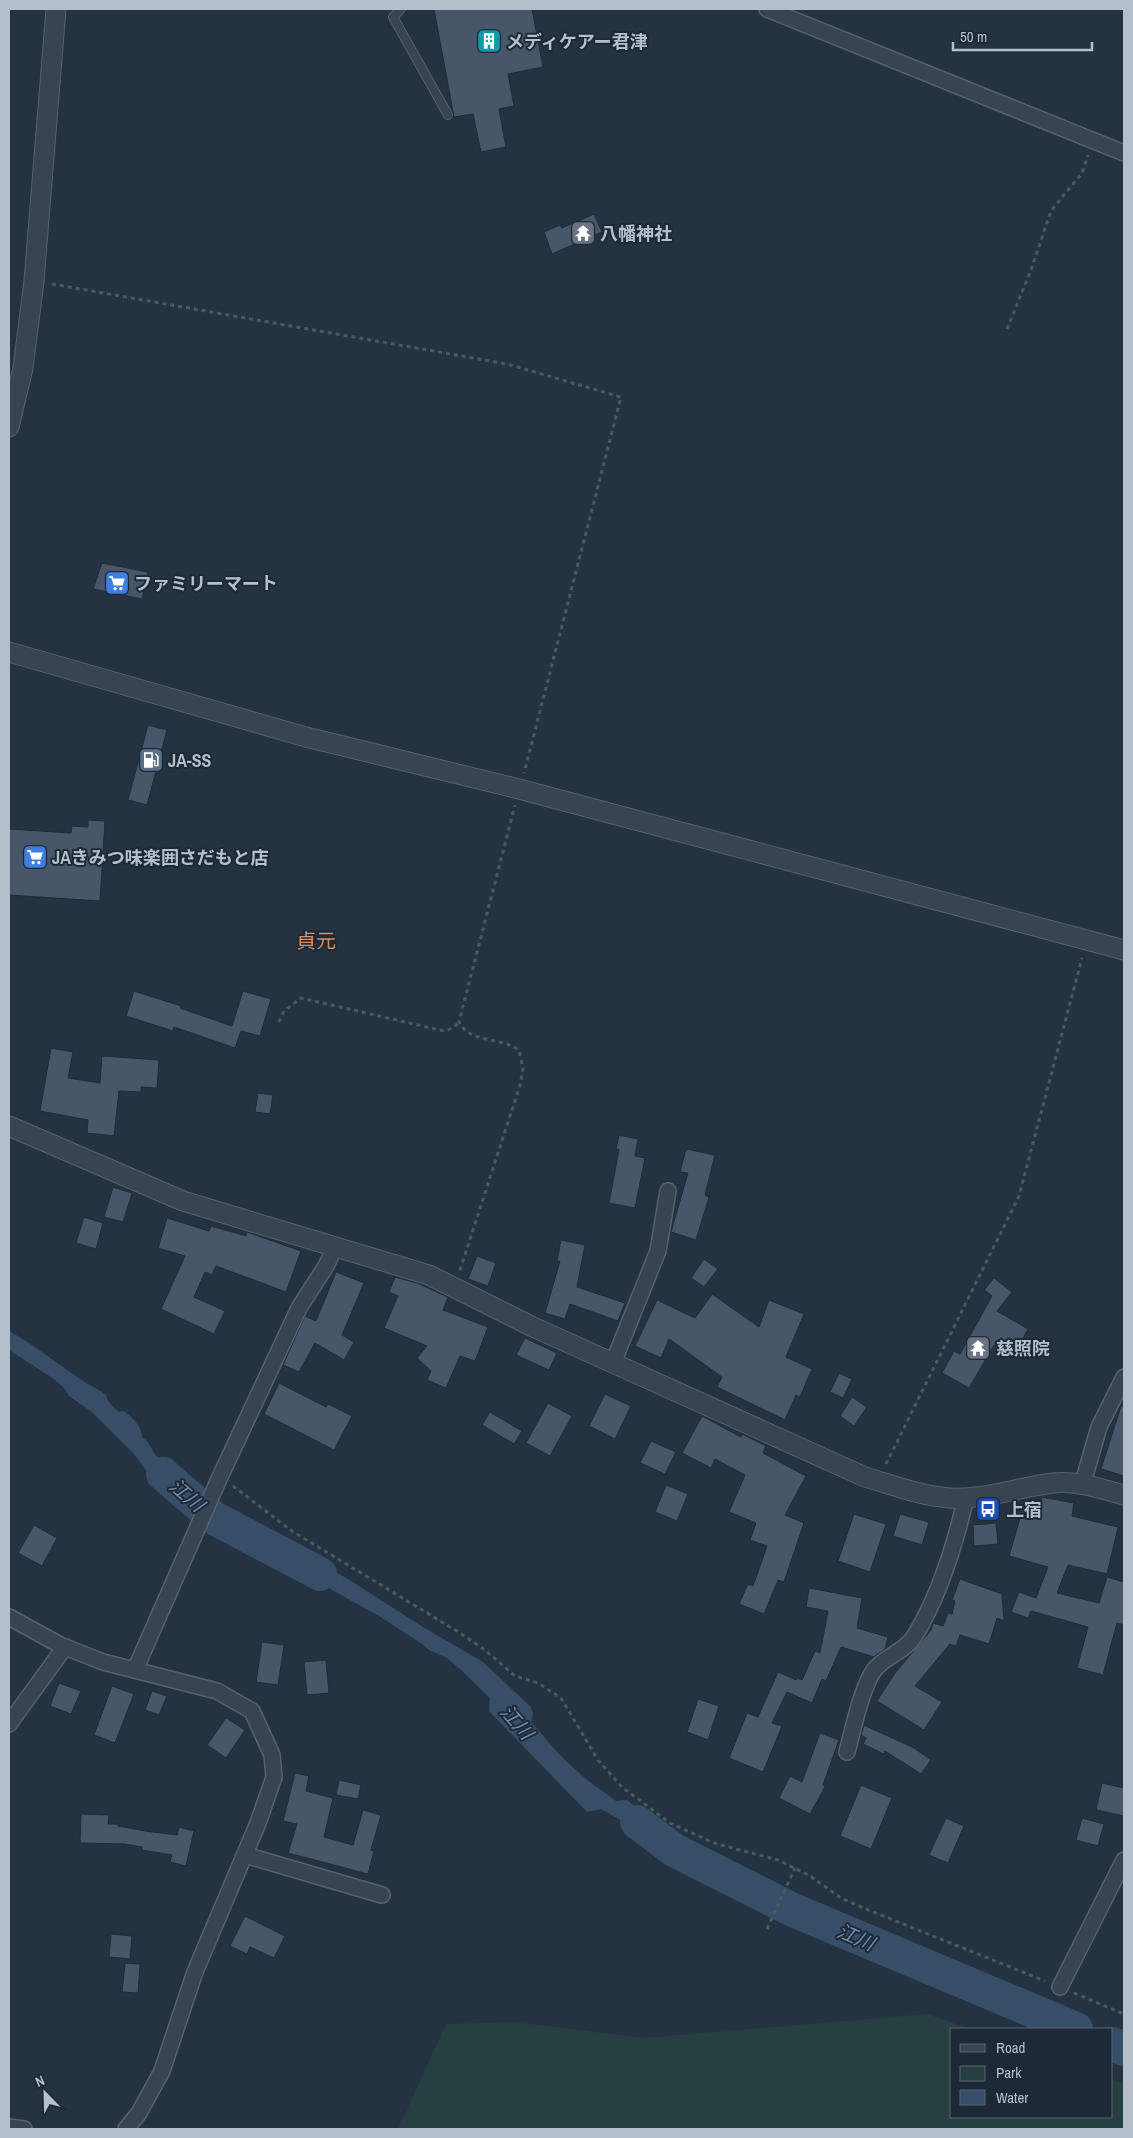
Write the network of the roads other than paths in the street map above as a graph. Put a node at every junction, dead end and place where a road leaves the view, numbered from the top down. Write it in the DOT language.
graph roads {
  1 [pos="56,9"];
  2 [pos="401,9"];
  3 [pos="767,9"];
  4 [pos="448,115"];
  5 [pos="1124,153"];
  6 [pos="9,427"];
  7 [pos="9,652"];
  8 [pos="1124,950"];
  9 [pos="9,1126"];
  10 [pos="668,1192"];
  11 [pos="336,1246"];
  12 [pos="613,1363"];
  13 [pos="1124,1377"];
  14 [pos="1082,1486"];
  15 [pos="1124,1495"];
  16 [pos="966,1497"];
  17 [pos="9,1617"];
  18 [pos="65,1647"];
  19 [pos="135,1670"];
  20 [pos="9,1724"];
  21 [pos="846,1752"];
  22 [pos="245,1855"];
  23 [pos="1124,1860"];
  24 [pos="382,1895"];
  25 [pos="1060,1987"];
  26 [pos="9,2127"];
  27 [pos="24,2129"];
  28 [pos="126,2129"];
  1 -- 6 [label="street"];
  2 -- 4 [label="lane"];
  3 -- 5 [label="street"];
  7 -- 8 [label="street"];
  9 -- 11 [label="street"];
  10 -- 12 [label="street"];
  11 -- 12 [label="street"];
  11 -- 19 [label="street"];
  12 -- 16 [label="street"];
  13 -- 14 [label="street"];
  14 -- 15 [label="street"];
  14 -- 16 [label="street"];
  16 -- 21 [label="street"];
  17 -- 18 [label="street"];
  18 -- 19 [label="street"];
  18 -- 20 [label="street"];
  19 -- 22 [label="street"];
  22 -- 24 [label="street"];
  22 -- 28 [label="street"];
  23 -- 25 [label="street"];
  26 -- 27 [label="street"];
}
